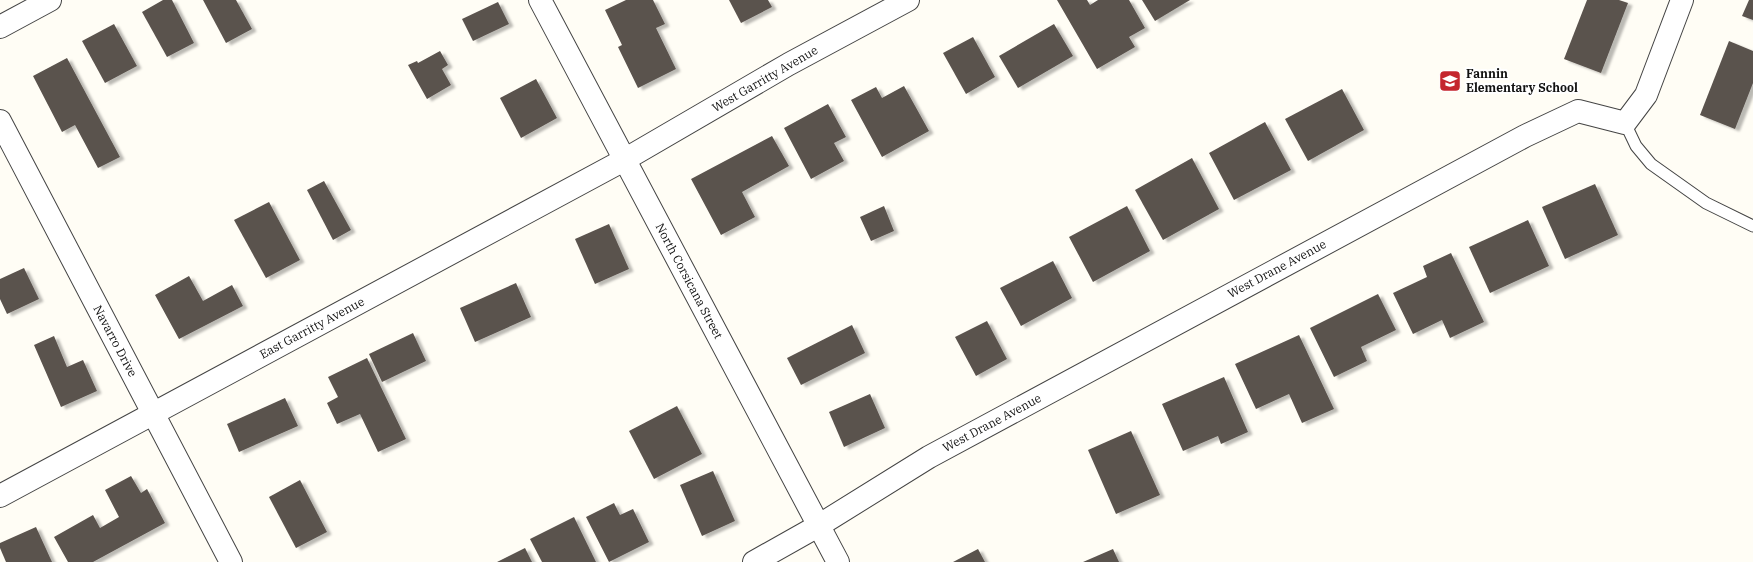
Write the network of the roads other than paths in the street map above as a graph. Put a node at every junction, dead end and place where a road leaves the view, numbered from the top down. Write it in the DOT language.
graph roads {
  1 [pos="50,0"];
  2 [pos="540,0"];
  3 [pos="908,0"];
  4 [pos="1682,0"];
  5 [pos="0,27"];
  6 [pos="0,120"];
  7 [pos="1625,123"];
  8 [pos="624,160"];
  9 [pos="1753,226"];
  10 [pos="153,413"];
  11 [pos="0,496"];
  12 [pos="818,526"];
  13 [pos="231,562"];
  14 [pos="754,562"];
  15 [pos="838,562"];
  1 -- 5 [label="street"];
  2 -- 8 [label="street, North Corsicana Street"];
  3 -- 8 [label="street, West Garritty Avenue"];
  4 -- 7 [label="street"];
  6 -- 10 [label="street, Navarro Drive"];
  7 -- 9 [label="lane"];
  7 -- 12 [label="street, West Drane Avenue"];
  8 -- 10 [label="street, East Garritty Avenue"];
  8 -- 12 [label="street, North Corsicana Street"];
  10 -- 11 [label="street, East Garritty Avenue"];
  10 -- 13 [label="street, Navarro Drive"];
  12 -- 14 [label="street, West Drane Avenue"];
  12 -- 15 [label="street, North Corsicana Street"];
}
